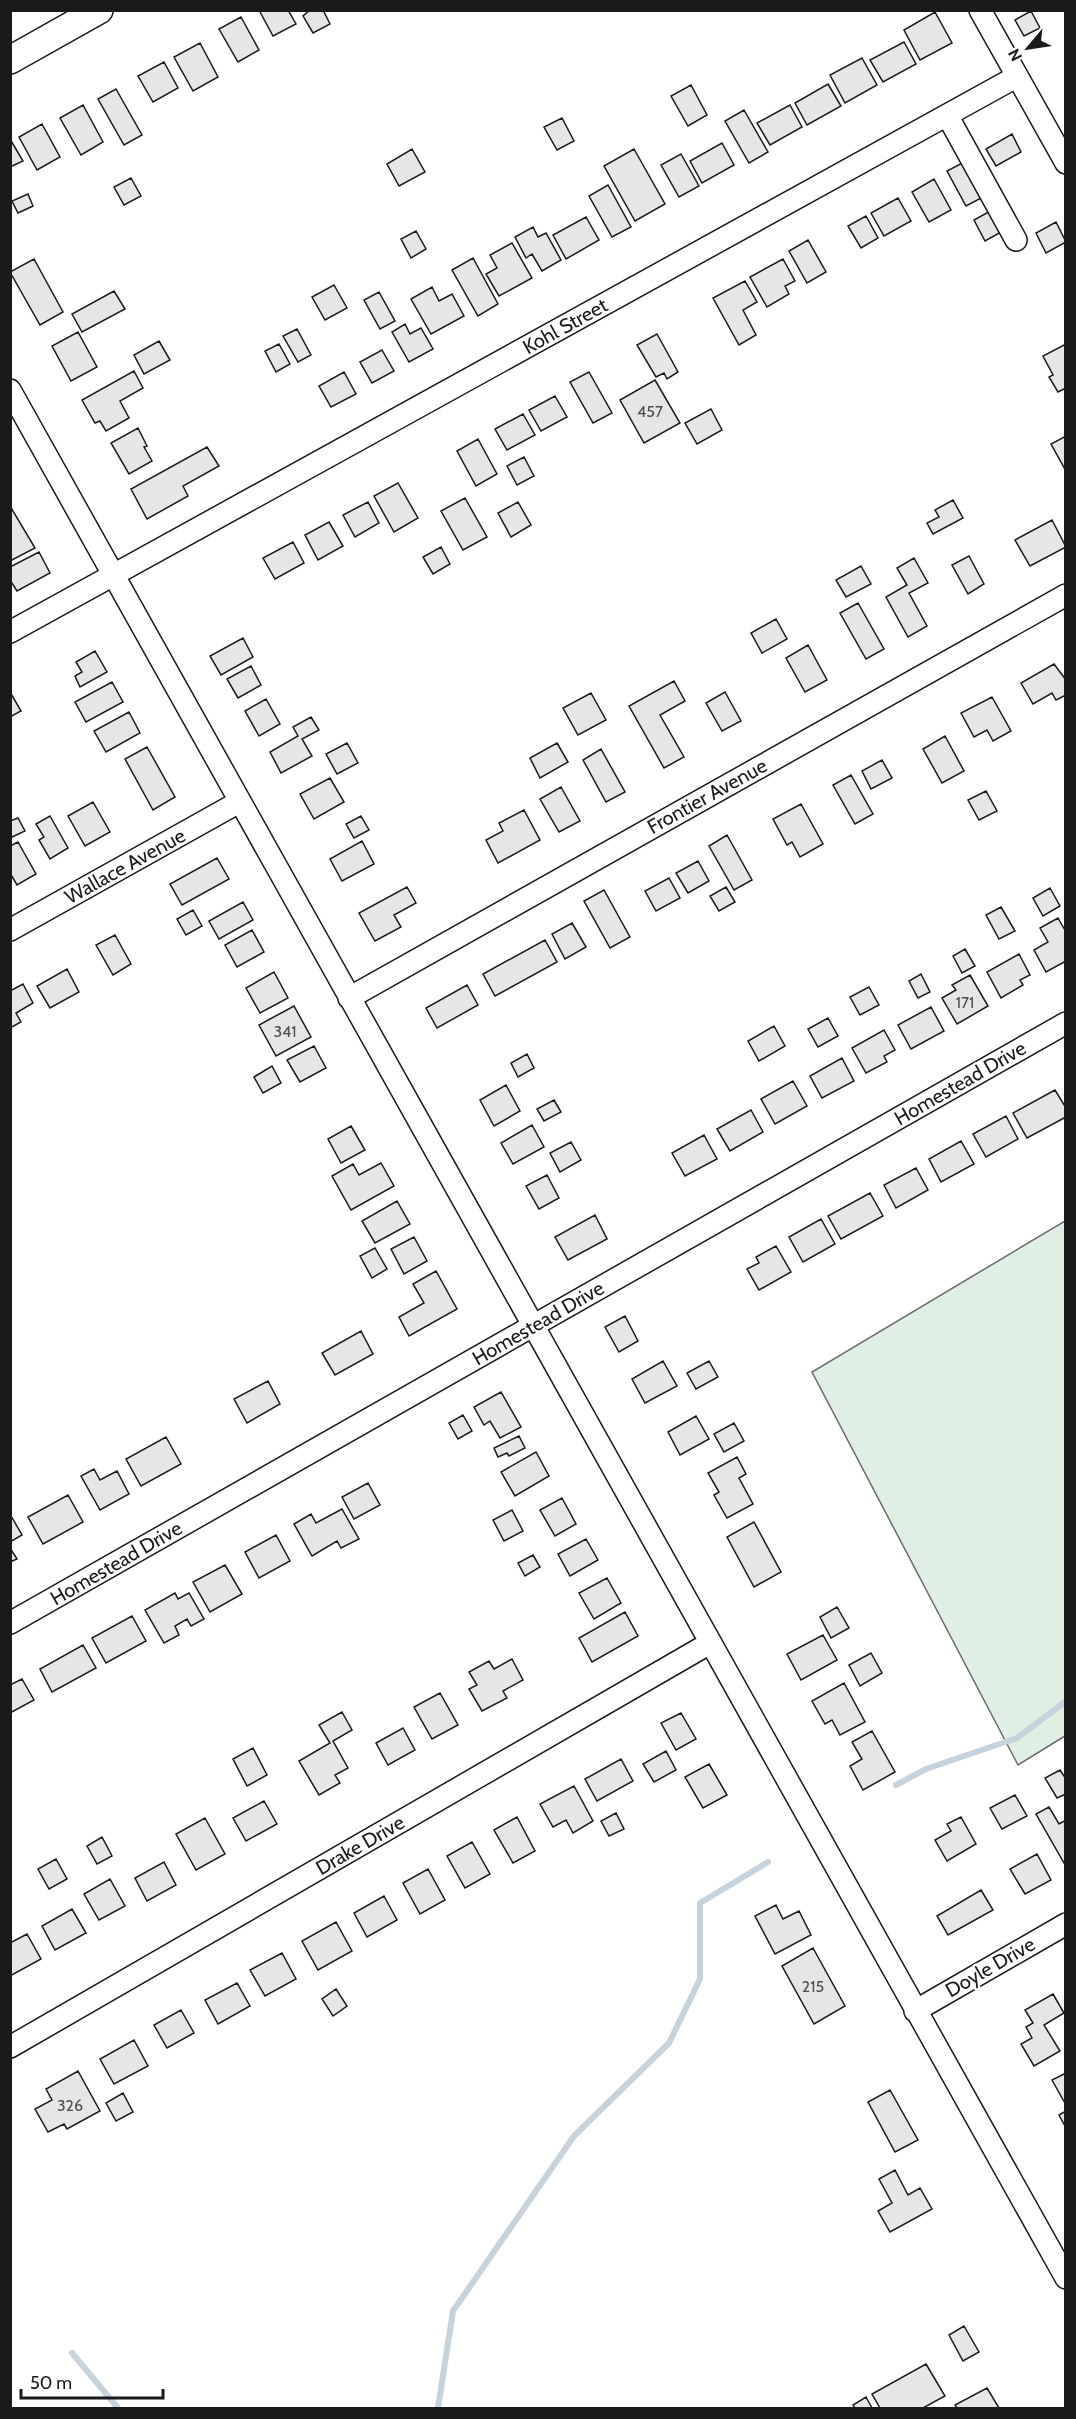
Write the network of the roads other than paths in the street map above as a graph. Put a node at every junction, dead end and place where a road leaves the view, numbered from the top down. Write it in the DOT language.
graph roads {
  1 [pos="99,10"];
  2 [pos="980,10"];
  3 [pos="10,60"];
  4 [pos="1016,76"];
  5 [pos="947,115"];
  6 [pos="1065,164"];
  7 [pos="1016,240"];
  8 [pos="10,390"];
  9 [pos="113,576"];
  10 [pos="1065,595"];
  11 [pos="10,632"];
  12 [pos="239,802"];
  13 [pos="10,930"];
  14 [pos="349,998"];
  15 [pos="1065,1023"];
  16 [pos="533,1326"];
  17 [pos="10,1623"];
  18 [pos="710,1643"];
  19 [pos="1065,1924"];
  20 [pos="915,2011"];
  21 [pos="10,2047"];
  22 [pos="1065,2278"];
  1 -- 3 [label="main road"];
  2 -- 4 [label="street"];
  4 -- 5 [label="street, Kohl Street"];
  4 -- 6 [label="street"];
  5 -- 7 [label="street"];
  5 -- 9 [label="street, Kohl Street"];
  8 -- 9 [label="street"];
  9 -- 11 [label="street, Kohl Street"];
  9 -- 12 [label="street"];
  10 -- 14 [label="street, Frontier Avenue"];
  12 -- 13 [label="street, Wallace Avenue"];
  12 -- 14 [label="street"];
  14 -- 16 [label="street"];
  15 -- 16 [label="street, Homestead Drive"];
  16 -- 17 [label="street, Homestead Drive"];
  16 -- 18 [label="street"];
  18 -- 20 [label="street"];
  18 -- 21 [label="street, Drake Drive"];
  19 -- 20 [label="street, Doyle Drive"];
  20 -- 22 [label="street"];
}
